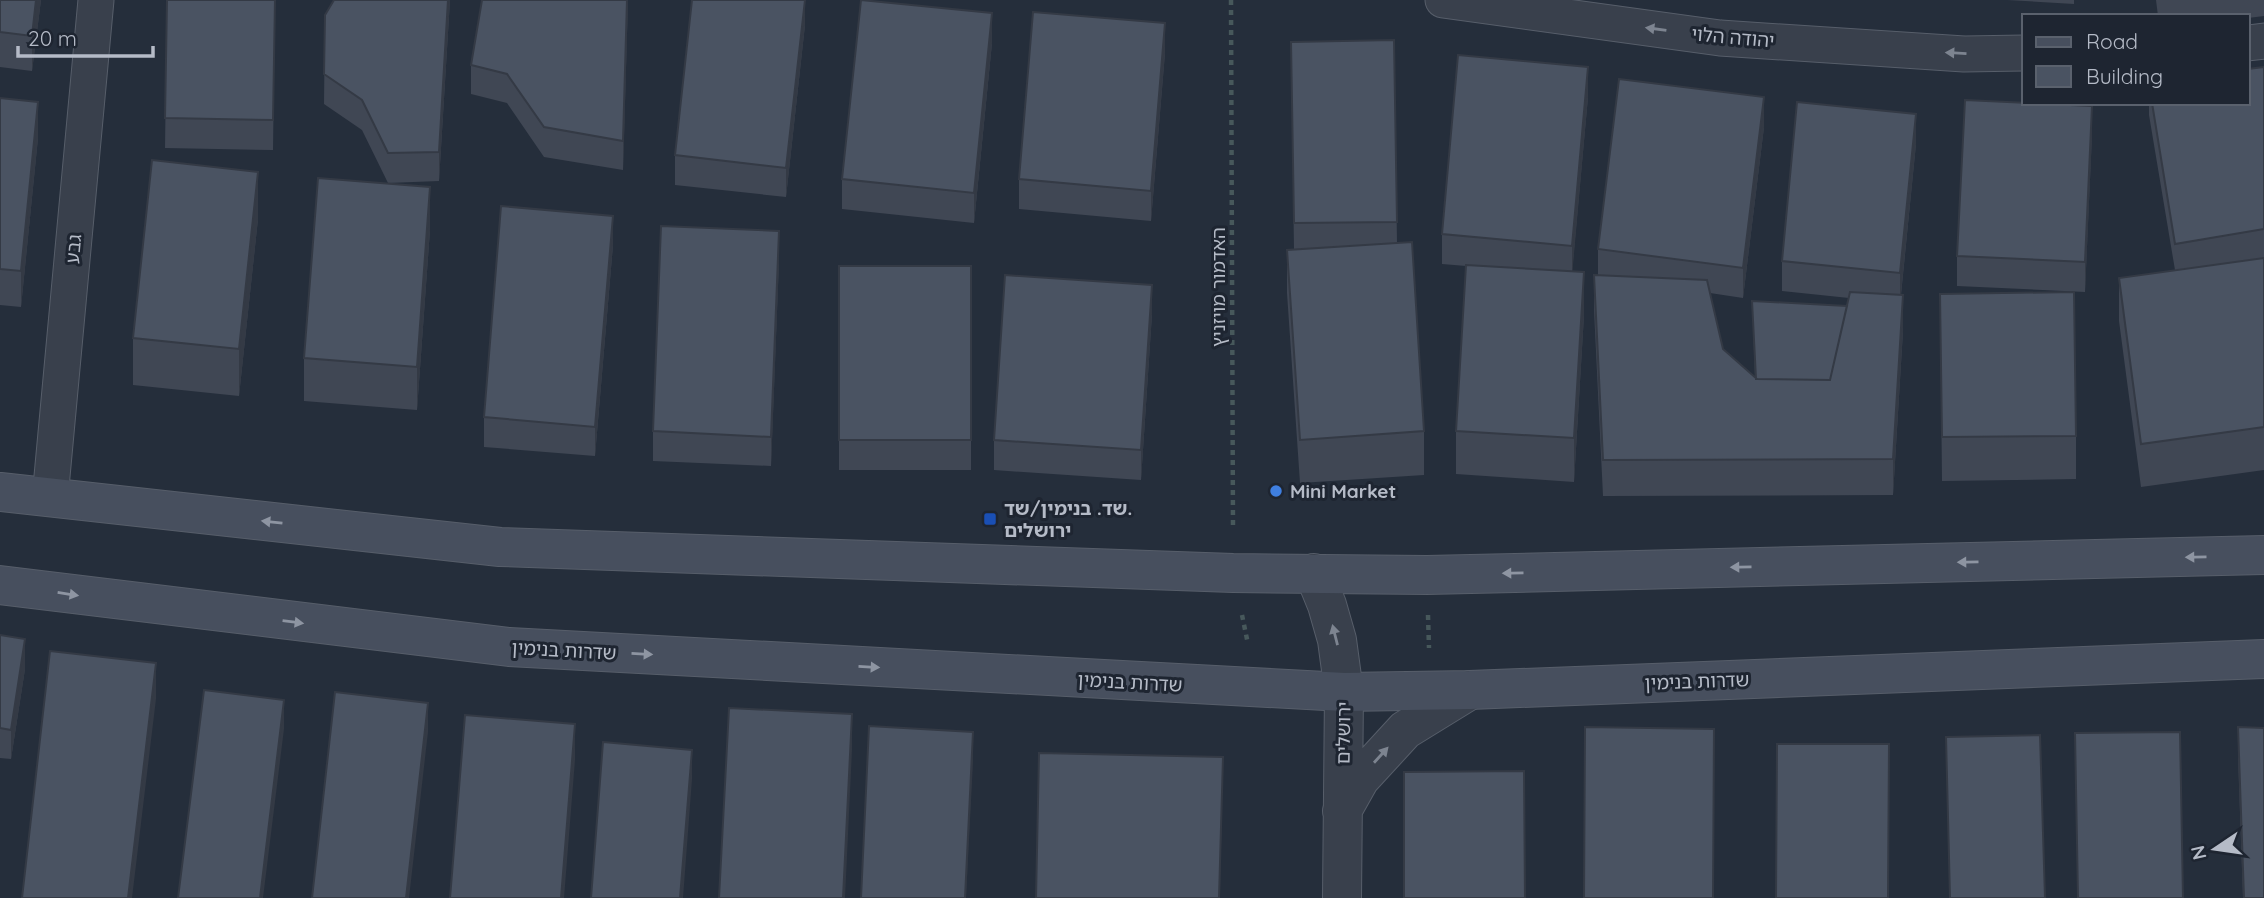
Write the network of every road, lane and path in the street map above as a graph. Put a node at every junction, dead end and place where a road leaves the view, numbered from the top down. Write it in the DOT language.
graph roads {
  1 [pos="96,0"];
  2 [pos="1231,0"];
  3 [pos="1443,0"];
  4 [pos="2022,53"];
  5 [pos="0,492"];
  6 [pos="50,498"];
  7 [pos="2264,555"];
  8 [pos="1233,573"];
  9 [pos="1314,573"];
  10 [pos="1427,575"];
  11 [pos="0,585"];
  12 [pos="2264,659"];
  13 [pos="1257,689"];
  14 [pos="1470,690"];
  15 [pos="1431,691"];
  16 [pos="1344,692"];
  17 [pos="1342,811"];
  18 [pos="1342,898"];
  1 -- 6 [label="street, גבע"];
  2 -- 8 [label="path, האדמור מויזניץ"];
  4 -- 3 [label="street, יהודה הלוי, one-way"];
  5 -- 6 [label="main road"];
  8 -- 6 [label="main road, one-way"];
  7 -- 10 [label="main road, one-way"];
  8 -- 9 [label="main road"];
  8 -- 13 [label="path, האדמור מויזניץ"];
  9 -- 10 [label="main road"];
  16 -- 9 [label="street, ירושלים, one-way"];
  10 -- 15 [label="path"];
  11 -- 13 [label="main road, שדרות בנימין, one-way"];
  12 -- 14 [label="main road, שדרות בנימין"];
  13 -- 16 [label="main road, שדרות בנימין"];
  14 -- 15 [label="main road, שדרות בנימין"];
  17 -- 14 [label="street, one-way"];
  15 -- 16 [label="main road, שדרות בנימין"];
  16 -- 17 [label="street, ירושלים"];
  17 -- 18 [label="street, ירושלים"];
}
